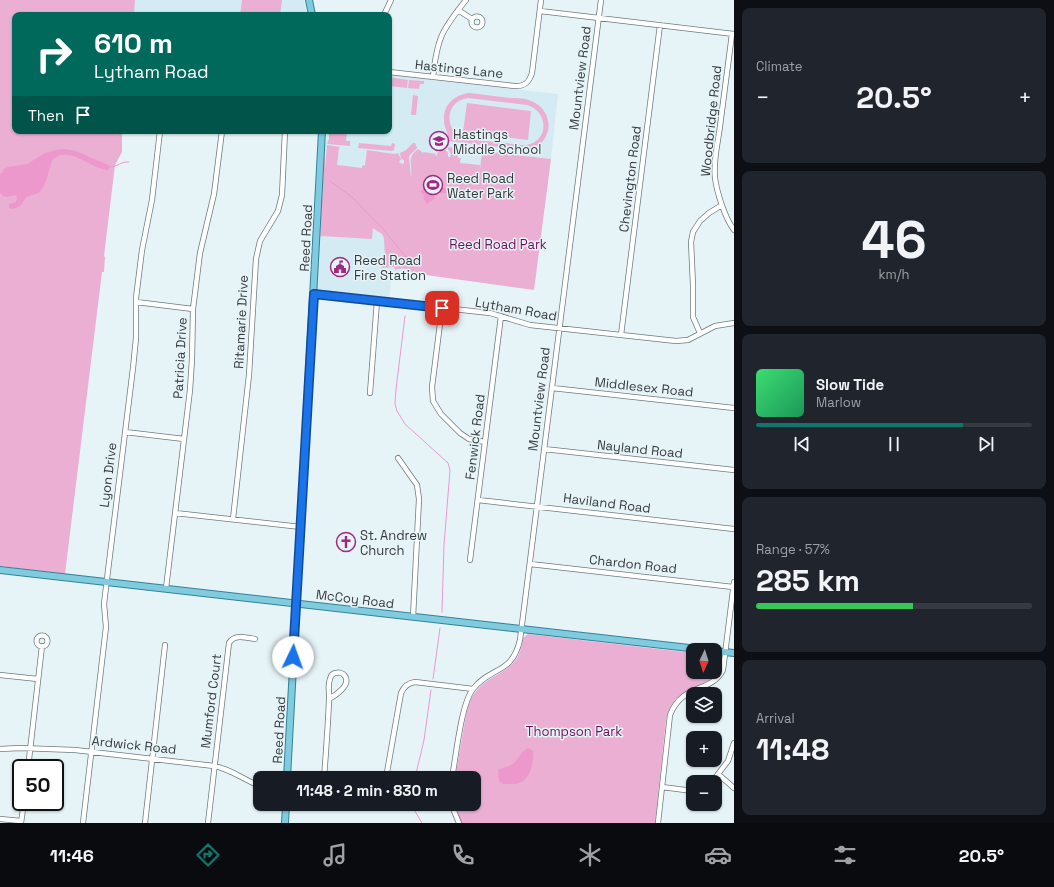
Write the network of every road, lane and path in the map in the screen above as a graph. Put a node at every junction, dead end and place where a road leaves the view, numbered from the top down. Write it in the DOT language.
graph roads {
  1 [pos="309,0"];
  2 [pos="391,0"];
  3 [pos="466,0"];
  4 [pos="541,0"];
  5 [pos="601,0"];
  6 [pos="458,10"];
  7 [pos="540,10"];
  8 [pos="311,12"];
  9 [pos="385,12"];
  10 [pos="599,18"];
  11 [pos="472,20"];
  12 [pos="660,25"];
  13 [pos="733,34"];
  14 [pos="392,72"];
  15 [pos="433,77"];
  16 [pos="160,134"];
  17 [pos="222,134"];
  18 [pos="285,134"];
  19 [pos="322,134"];
  20 [pos="722,205"];
  21 [pos="734,230"];
  22 [pos="314,294"];
  23 [pos="377,301"];
  24 [pos="136,302"];
  25 [pos="442,308"];
  26 [pos="193,309"];
  27 [pos="501,316"];
  28 [pos="734,323"];
  29 [pos="560,328"];
  30 [pos="700,333"];
  31 [pos="621,335"];
  32 [pos="552,388"];
  33 [pos="370,393"];
  34 [pos="734,408"];
  35 [pos="125,432"];
  36 [pos="184,438"];
  37 [pos="485,442"];
  38 [pos="544,449"];
  39 [pos="398,458"];
  40 [pos="734,470"];
  41 [pos="478,500"];
  42 [pos="537,506"];
  43 [pos="175,513"];
  44 [pos="233,519"];
  45 [pos="301,527"];
  46 [pos="734,529"];
  47 [pos="470,560"];
  48 [pos="530,564"];
  49 [pos="0,570"];
  50 [pos="106,582"];
  51 [pos="734,584"];
  52 [pos="166,588"];
  53 [pos="296,604"];
  54 [pos="413,618"];
  55 [pos="522,629"];
  56 [pos="255,639"];
  57 [pos="165,645"];
  58 [pos="42,646"];
  59 [pos="686,648"];
  60 [pos="722,652"];
  61 [pos="726,652"];
  62 [pos="734,653"];
  63 [pos="0,675"];
  64 [pos="38,679"];
  65 [pos="473,689"];
  66 [pos="329,699"];
  67 [pos="734,743"];
  68 [pos="30,748"];
  69 [pos="0,750"];
  70 [pos="92,751"];
  71 [pos="152,758"];
  72 [pos="29,759"];
  73 [pos="214,766"];
  74 [pos="287,771"];
  75 [pos="324,771"];
  76 [pos="387,771"];
  77 [pos="453,771"];
  78 [pos="718,774"];
  79 [pos="253,783"];
  80 [pos="662,787"];
  81 [pos="734,788"];
  82 [pos="686,790"];
  83 [pos="23,811"];
  84 [pos="286,811"];
  85 [pos="454,811"];
  86 [pos="0,819"];
  87 [pos="21,822"];
  88 [pos="83,823"];
  89 [pos="145,823"];
  90 [pos="208,823"];
  91 [pos="285,823"];
  92 [pos="459,823"];
  93 [pos="658,823"];
  1 -- 8 [label="main road"];
  2 -- 9 [label="street"];
  3 -- 6 [label="street"];
  4 -- 7 [label="street"];
  5 -- 10 [label="street, Mountview Road"];
  6 -- 11 [label="street"];
  6 -- 15 [label="street"];
  7 -- 10 [label="street"];
  7 -- 15 [label="street, Hastings Lane"];
  10 -- 12 [label="street"];
  10 -- 29 [label="street, Mountview Road"];
  12 -- 13 [label="street"];
  12 -- 31 [label="street, Chevington Road"];
  13 -- 20 [label="street, Woodbridge Road"];
  14 -- 15 [label="street, Hastings Lane"];
  16 -- 24 [label="street, Lyon Drive"];
  17 -- 26 [label="street, Patricia Drive"];
  18 -- 44 [label="street, Ritamarie Drive"];
  19 -- 22 [label="main road, Reed Road"];
  20 -- 21 [label="street, Woodbridge Road"];
  20 -- 30 [label="street"];
  22 -- 23 [label="street, Lytham Road"];
  22 -- 45 [label="main road, Reed Road"];
  23 -- 25 [label="street, Lytham Road"];
  23 -- 33 [label="street"];
  24 -- 26 [label="street"];
  24 -- 35 [label="street, Lyon Drive"];
  25 -- 27 [label="street, Lytham Road"];
  25 -- 37 [label="street"];
  26 -- 36 [label="street, Patricia Drive"];
  27 -- 29 [label="street, Lytham Road"];
  27 -- 37 [label="street, Fenwick Road"];
  28 -- 30 [label="street, Lytham Road"];
  29 -- 31 [label="street, Lytham Road"];
  29 -- 32 [label="street, Mountview Road"];
  30 -- 31 [label="street, Lytham Road"];
  32 -- 34 [label="street, Middlesex Road"];
  32 -- 38 [label="street, Mountview Road"];
  35 -- 36 [label="street"];
  35 -- 50 [label="street, Lyon Drive"];
  36 -- 43 [label="street, Patricia Drive"];
  37 -- 41 [label="street, Fenwick Road"];
  38 -- 40 [label="street, Nayland Road"];
  38 -- 42 [label="street, Mountview Road"];
  39 -- 54 [label="street"];
  41 -- 42 [label="street, Haviland Road"];
  41 -- 47 [label="street, Fenwick Road"];
  42 -- 46 [label="street, Haviland Road"];
  42 -- 48 [label="street, Mountview Road"];
  43 -- 44 [label="street"];
  43 -- 52 [label="street, Patricia Drive"];
  44 -- 45 [label="street"];
  45 -- 53 [label="main road, Reed Road"];
  48 -- 51 [label="street, Chardon Road"];
  48 -- 55 [label="street, Mountview Road"];
  49 -- 50 [label="main road, McCoy Road"];
  50 -- 52 [label="main road, McCoy Road"];
  50 -- 70 [label="street, Lyon Drive"];
  51 -- 61 [label="street"];
  52 -- 53 [label="main road, McCoy Road"];
  53 -- 54 [label="main road, McCoy Road"];
  53 -- 74 [label="main road, Reed Road"];
  54 -- 55 [label="main road, McCoy Road"];
  55 -- 59 [label="main road, McCoy Road"];
  55 -- 65 [label="street, Mountview Road"];
  56 -- 73 [label="street, Mumford Court"];
  57 -- 71 [label="street"];
  58 -- 64 [label="street"];
  60 -- 61 [label="main road"];
  61 -- 62 [label="main road"];
  61 -- 80 [label="street"];
  63 -- 64 [label="street"];
  64 -- 68 [label="street"];
  65 -- 76 [label="street"];
  65 -- 77 [label="street, Mountview Road"];
  66 -- 66 [label="street"];
  66 -- 75 [label="street"];
  67 -- 78 [label="street"];
  68 -- 69 [label="street, Ardwick Road"];
  68 -- 70 [label="street, Ardwick Road"];
  68 -- 72 [label="street"];
  70 -- 71 [label="street, Ardwick Road"];
  70 -- 88 [label="street, Lyon Drive"];
  71 -- 73 [label="street, Ardwick Road"];
  71 -- 89 [label="street"];
  73 -- 79 [label="street, Ardwick Road"];
  73 -- 90 [label="street, Mumford Court"];
  78 -- 81 [label="street"];
  80 -- 82 [label="street"];
  80 -- 93 [label="street"];
  83 -- 87 [label="street"];
  84 -- 91 [label="main road"];
  85 -- 92 [label="street"];
  86 -- 87 [label="street"];
}
